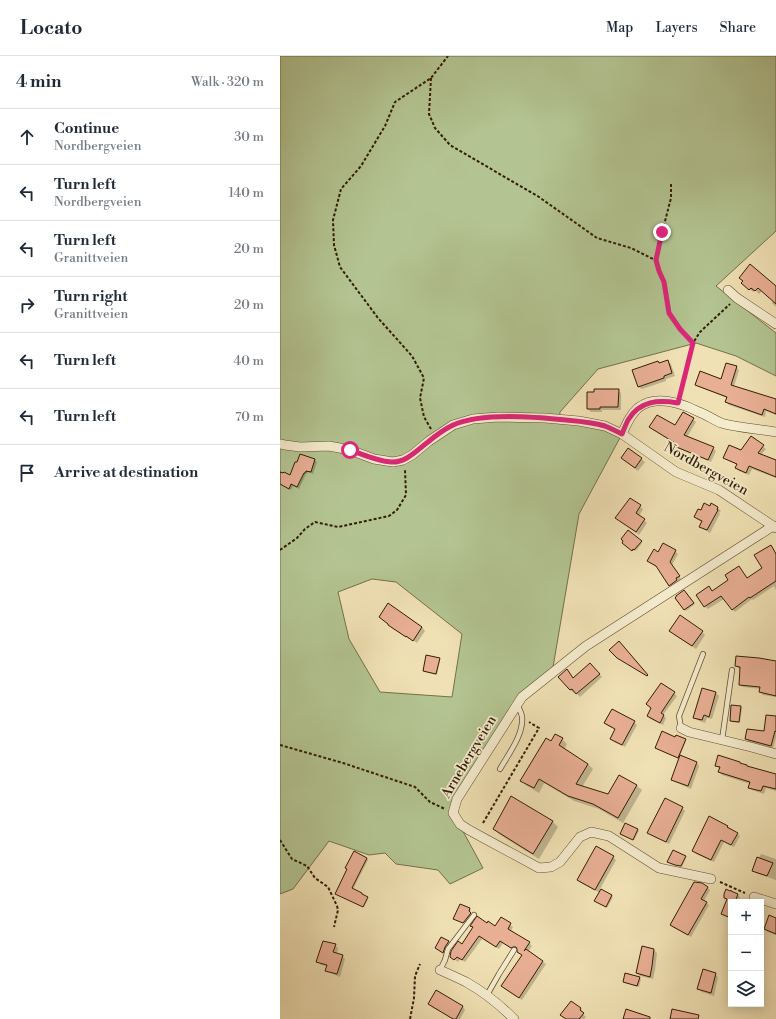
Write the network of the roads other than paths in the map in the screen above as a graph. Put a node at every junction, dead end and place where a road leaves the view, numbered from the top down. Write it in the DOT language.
graph roads {
  1 [pos="728,290"];
  2 [pos="776,324"];
  3 [pos="776,432"];
  4 [pos="622,434"];
  5 [pos="280,444"];
  6 [pos="774,527"];
  7 [pos="703,654"];
  8 [pos="732,670"];
  9 [pos="517,704"];
  10 [pos="681,728"];
  11 [pos="722,740"];
  12 [pos="776,754"];
  13 [pos="500,769"];
  14 [pos="711,879"];
  15 [pos="754,896"];
  16 [pos="776,904"];
  17 [pos="474,915"];
  18 [pos="514,950"];
  19 [pos="440,970"];
  20 [pos="487,995"];
  21 [pos="514,1019"];
  1 -- 2 [label="street"];
  3 -- 4 [label="street"];
  4 -- 5 [label="street, Nordbergveien"];
  4 -- 6 [label="street, Nordbergveien"];
  6 -- 9 [label="street, Arnebergveien"];
  7 -- 10 [label="lane"];
  8 -- 11 [label="lane"];
  9 -- 13 [label="lane"];
  9 -- 14 [label="street, Arnebergveien"];
  10 -- 11 [label="street"];
  11 -- 12 [label="street"];
  15 -- 16 [label="street"];
  17 -- 19 [label="lane"];
  18 -- 20 [label="lane"];
  19 -- 20 [label="street"];
  20 -- 21 [label="street"];
}
